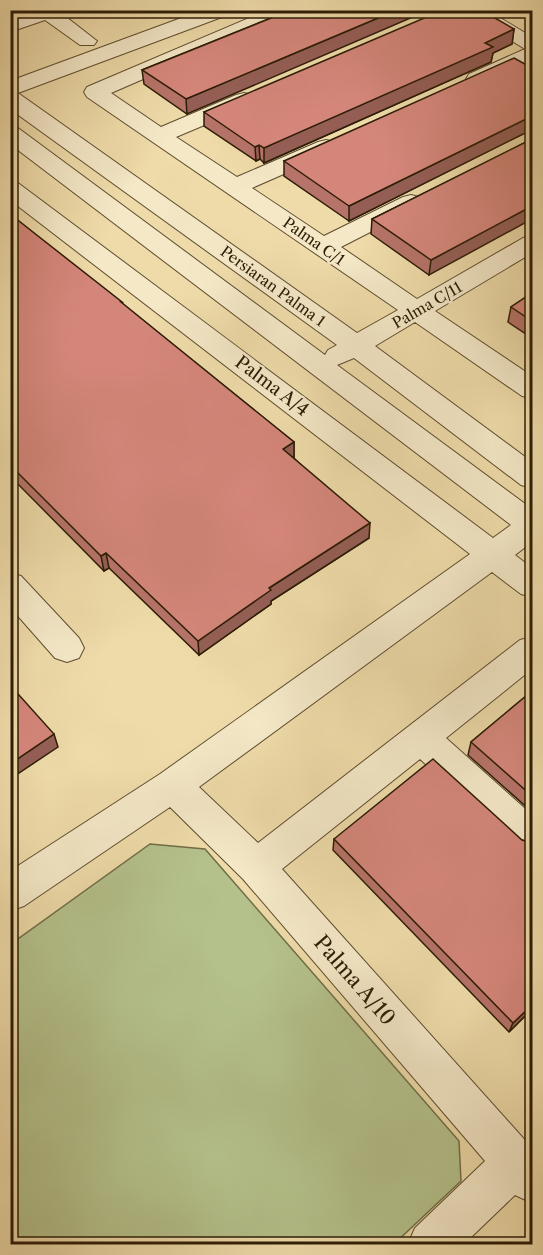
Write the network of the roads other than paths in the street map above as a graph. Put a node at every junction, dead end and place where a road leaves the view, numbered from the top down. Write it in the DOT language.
graph roads {
  1 [pos="168,10"];
  2 [pos="223,10"];
  3 [pos="286,10"];
  4 [pos="472,10"];
  5 [pos="48,11"];
  6 [pos="10,26"];
  7 [pos="87,41"];
  8 [pos="532,45"];
  9 [pos="532,54"];
  10 [pos="21,64"];
  11 [pos="10,89"];
  12 [pos="456,89"];
  13 [pos="258,94"];
  14 [pos="10,98"];
  15 [pos="10,133"];
  16 [pos="160,135"];
  17 [pos="346,138"];
  18 [pos="237,186"];
  19 [pos="10,188"];
  20 [pos="427,194"];
  21 [pos="322,247"];
  22 [pos="529,249"];
  23 [pos="417,310"];
  24 [pos="356,346"];
  25 [pos="321,366"];
  26 [pos="532,389"];
  27 [pos="532,477"];
  28 [pos="532,525"];
  29 [pos="494,555"];
  30 [pos="10,585"];
  31 [pos="532,585"];
  32 [pos="67,648"];
  33 [pos="532,650"];
  34 [pos="421,737"];
  35 [pos="173,785"];
  36 [pos="532,838"];
  37 [pos="256,867"];
  38 [pos="10,893"];
  39 [pos="524,1172"];
  40 [pos="431,1245"];
  1 -- 7 [label="street"];
  2 -- 11 [label="street"];
  3 -- 16 [label="street, Palma C/1"];
  4 -- 8 [label="street"];
  5 -- 6 [label="street"];
  5 -- 7 [label="street"];
  7 -- 10 [label="street"];
  9 -- 12 [label="street"];
  13 -- 16 [label="street"];
  14 -- 24 [label="street, Persiaran Palma 1"];
  15 -- 25 [label="street"];
  16 -- 18 [label="street, Palma C/1"];
  17 -- 18 [label="street"];
  18 -- 21 [label="street, Palma C/1"];
  19 -- 29 [label="street, Palma A/4"];
  20 -- 21 [label="street"];
  21 -- 23 [label="street, Palma C/1"];
  22 -- 23 [label="street, Palma C/11"];
  23 -- 24 [label="street, Palma C/11"];
  23 -- 26 [label="street, Palma C/1"];
  24 -- 25 [label="street, Palma C/11"];
  24 -- 27 [label="street, Persiaran Palma 1"];
  25 -- 28 [label="street"];
  28 -- 29 [label="street"];
  29 -- 31 [label="street, Palma A/4"];
  29 -- 35 [label="street"];
  30 -- 32 [label="street"];
  33 -- 34 [label="street"];
  34 -- 36 [label="street"];
  34 -- 37 [label="street"];
  35 -- 37 [label="street, Palma A/10"];
  35 -- 38 [label="street"];
  37 -- 39 [label="street, Palma A/10"];
  39 -- 40 [label="street"];
}
